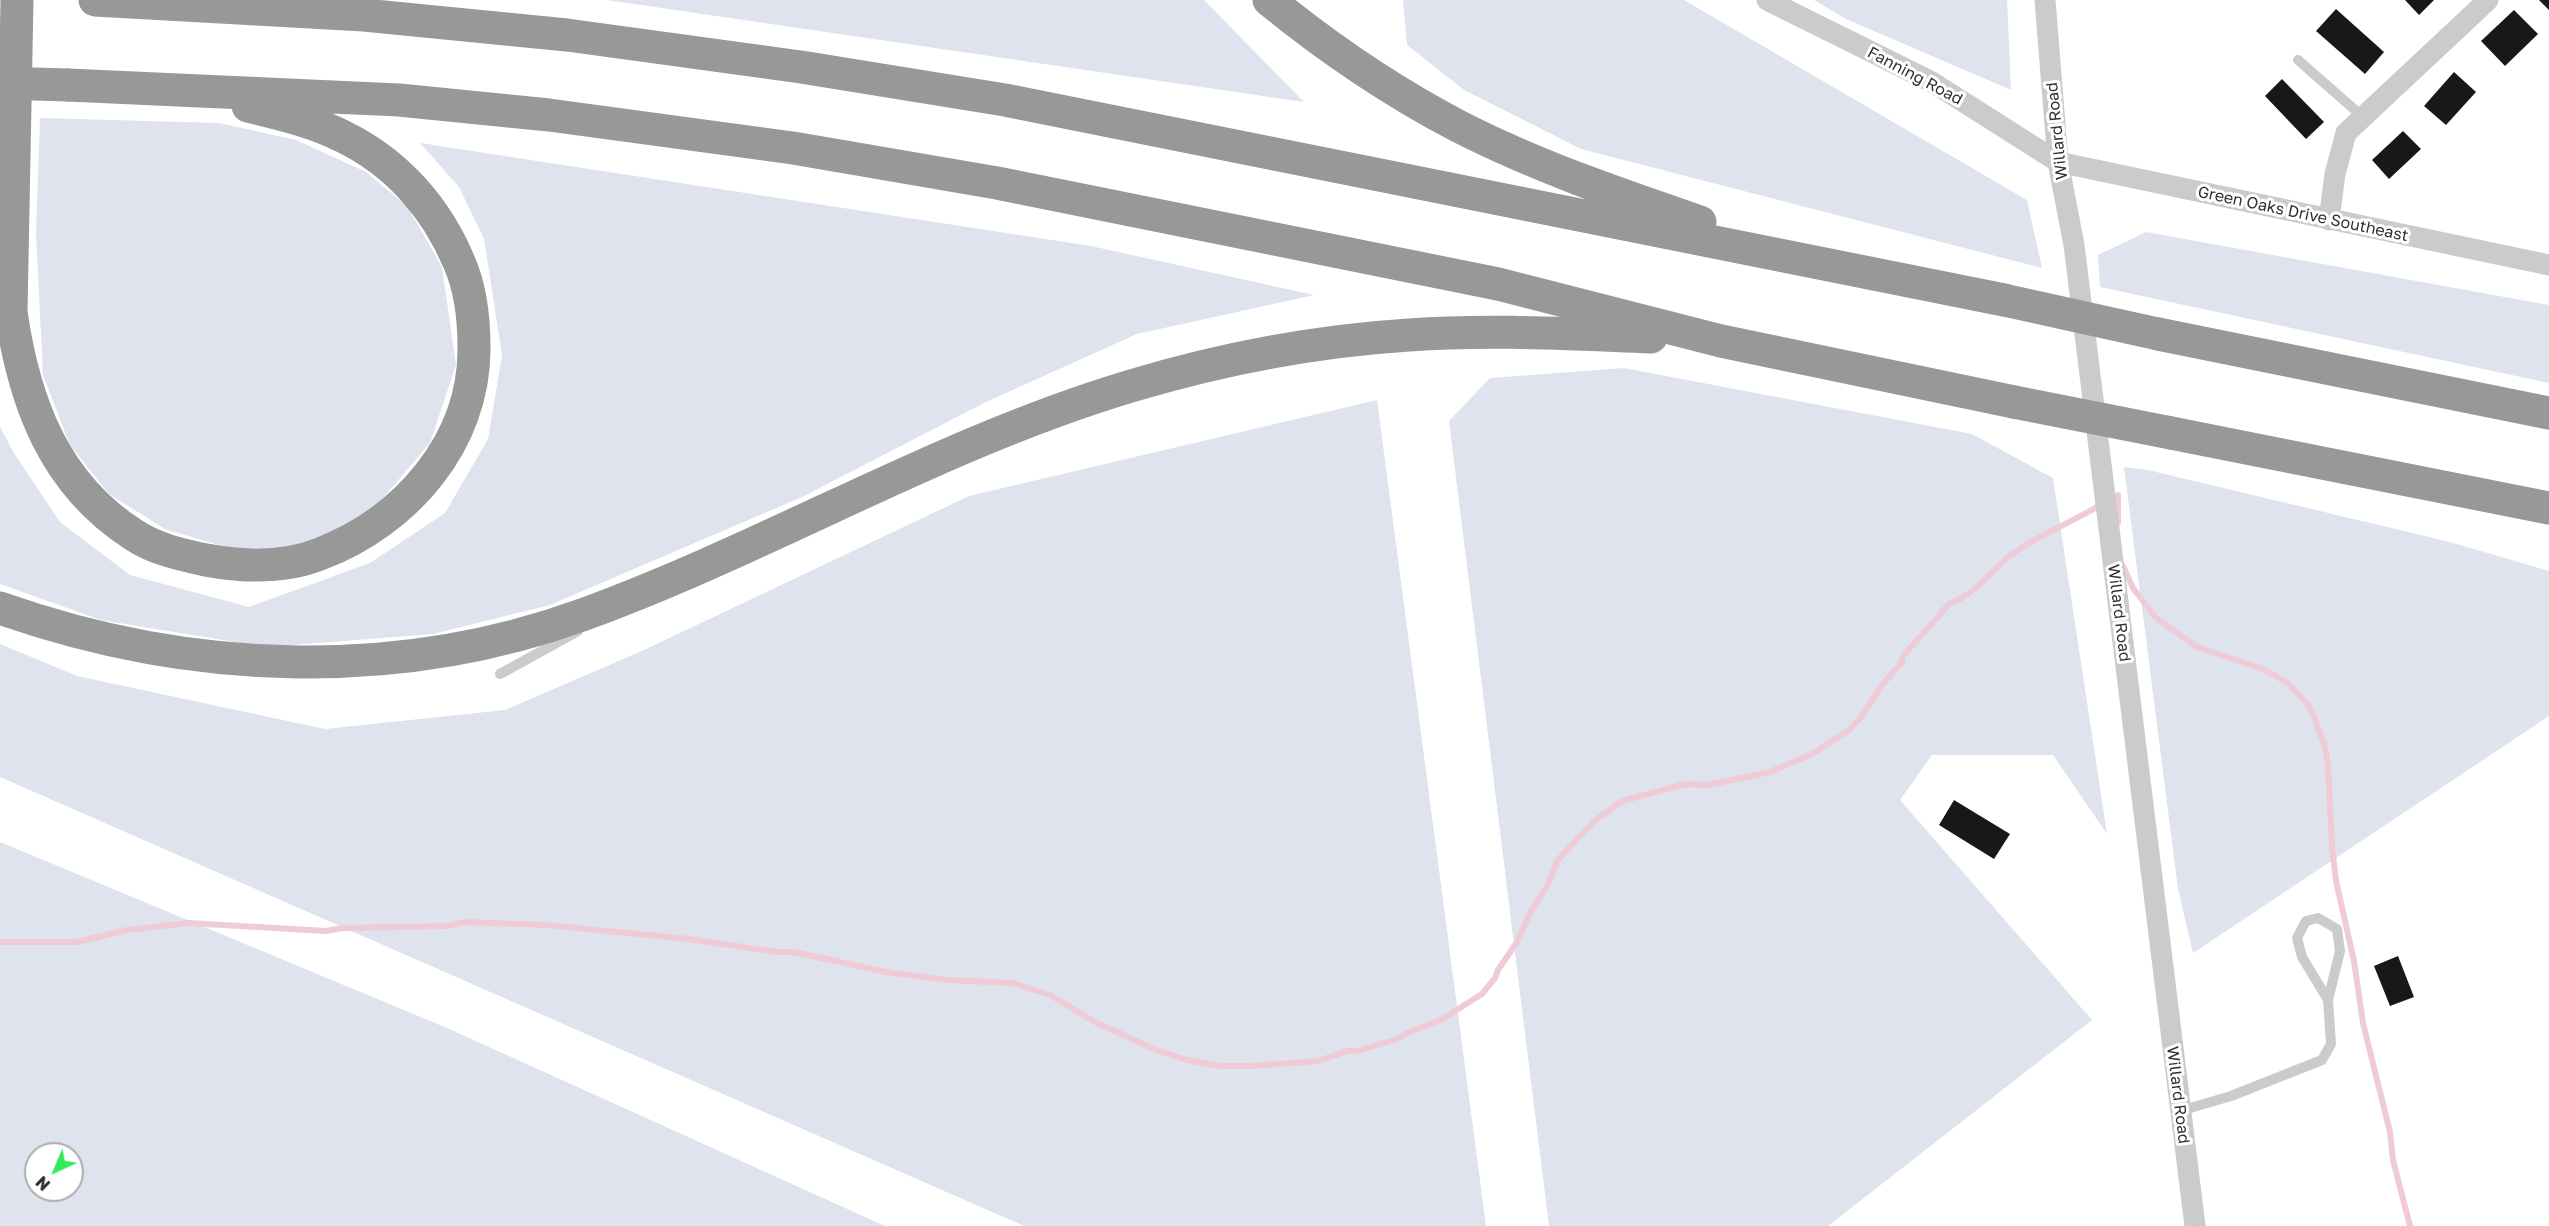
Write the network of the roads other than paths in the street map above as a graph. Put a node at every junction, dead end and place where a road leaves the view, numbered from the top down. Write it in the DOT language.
graph roads {
  1 [pos="17,0"];
  2 [pos="95,0"];
  3 [pos="1269,0"];
  4 [pos="1767,0"];
  5 [pos="2045,0"];
  6 [pos="2488,0"];
  7 [pos="2298,60"];
  8 [pos="0,83"];
  9 [pos="188,89"];
  10 [pos="2363,117"];
  11 [pos="2058,162"];
  12 [pos="13,200"];
  13 [pos="2329,220"];
  14 [pos="2549,265"];
  15 [pos="1868,272"];
  16 [pos="0,287"];
  17 [pos="1721,341"];
  18 [pos="2549,412"];
  19 [pos="2549,508"];
  20 [pos="686,572"];
  21 [pos="0,608"];
  22 [pos="500,674"];
  23 [pos="2328,1000"];
  24 [pos="2180,1111"];
  25 [pos="2195,1226"];
  1 -- 12 [label="highway"];
  2 -- 15 [label="highway"];
  3 -- 15 [label="highway"];
  4 -- 11 [label="street, Fanning Road"];
  5 -- 11 [label="street, Willard Road"];
  6 -- 10 [label="street"];
  7 -- 10 [label="lane"];
  8 -- 9 [label="highway, bridge"];
  9 -- 12 [label="highway"];
  9 -- 17 [label="highway"];
  10 -- 13 [label="street"];
  11 -- 13 [label="street, Green Oaks Drive Southeast"];
  11 -- 24 [label="street, Willard Road"];
  12 -- 16 [label="lane"];
  13 -- 14 [label="street, Green Oaks Drive Southeast"];
  15 -- 18 [label="highway, bridge"];
  17 -- 19 [label="highway, bridge"];
  17 -- 20 [label="highway"];
  20 -- 21 [label="highway"];
  20 -- 22 [label="lane"];
  23 -- 23 [label="lane"];
  23 -- 24 [label="lane"];
  24 -- 25 [label="street, Willard Road"];
}
